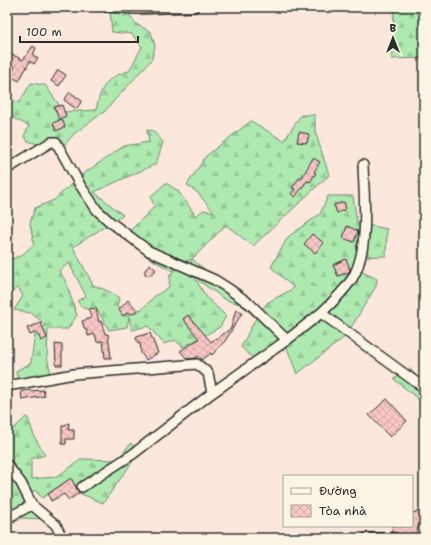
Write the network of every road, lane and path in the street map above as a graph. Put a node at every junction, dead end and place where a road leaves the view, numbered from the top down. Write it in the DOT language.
graph roads {
  1 [pos="107,7"];
  2 [pos="194,7"];
  3 [pos="363,164"];
  4 [pos="7,169"];
  5 [pos="321,313"];
  6 [pos="287,340"];
  7 [pos="7,386"];
  8 [pos="424,388"];
  9 [pos="212,393"];
  10 [pos="7,465"];
  11 [pos="82,487"];
  12 [pos="32,504"];
  13 [pos="7,518"];
  14 [pos="62,538"];
  15 [pos="367,538"];
  16 [pos="394,538"];
  1 -- 2 [label="street"];
  3 -- 5 [label="street"];
  4 -- 6 [label="street"];
  5 -- 6 [label="street"];
  5 -- 8 [label="street"];
  6 -- 9 [label="street"];
  7 -- 9 [label="street"];
  9 -- 11 [label="street"];
  10 -- 12 [label="street"];
  12 -- 13 [label="street"];
  12 -- 14 [label="street"];
  15 -- 16 [label="street"];
}
